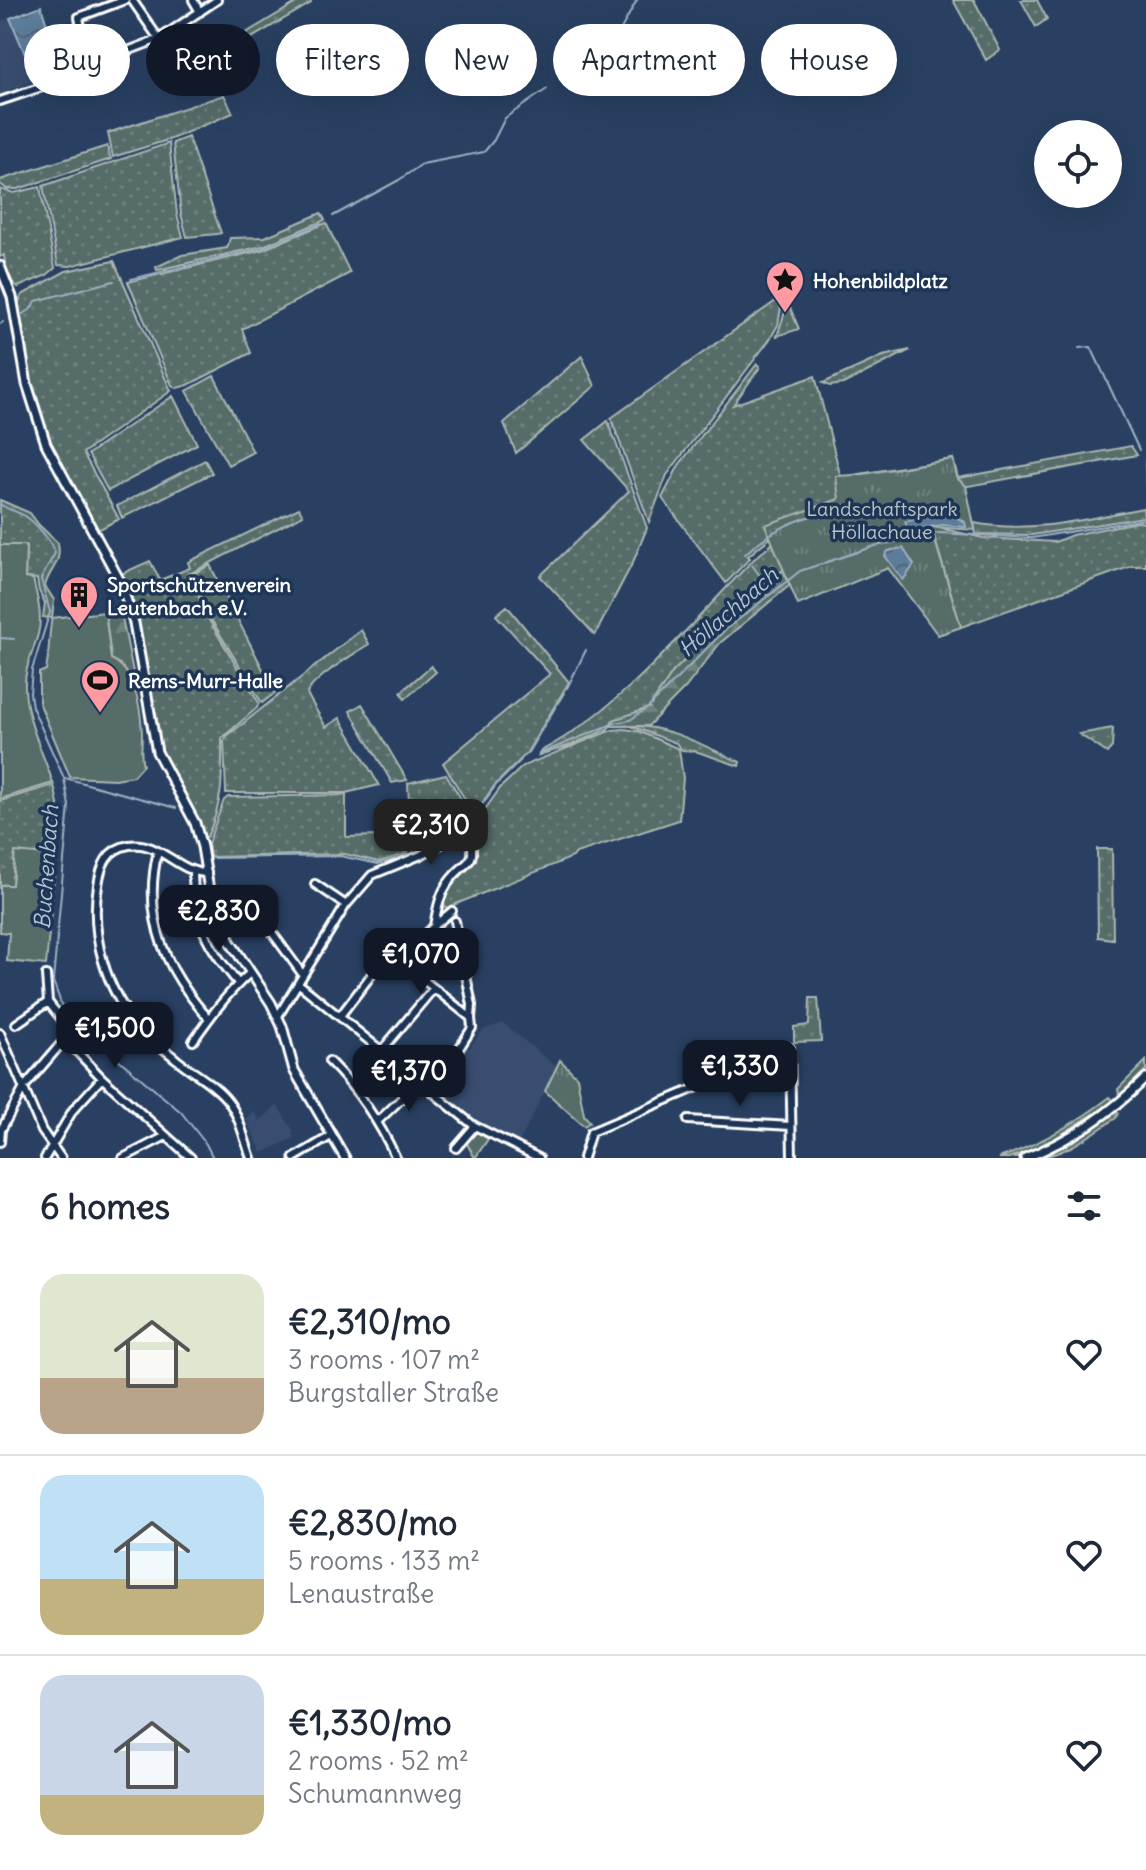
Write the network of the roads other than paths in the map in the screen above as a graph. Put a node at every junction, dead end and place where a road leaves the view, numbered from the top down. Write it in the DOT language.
graph roads {
  1 [pos="125,0"];
  2 [pos="132,0"];
  3 [pos="193,0"];
  4 [pos="217,0"];
  5 [pos="200,12"];
  6 [pos="80,24"];
  7 [pos="149,24"];
  8 [pos="182,24"];
  9 [pos="24,93"];
  10 [pos="0,101"];
  11 [pos="0,266"];
  12 [pos="158,851"];
  13 [pos="193,873"];
  14 [pos="207,873"];
  15 [pos="315,884"];
  16 [pos="249,892"];
  17 [pos="346,905"];
  18 [pos="452,911"];
  19 [pos="455,921"];
  20 [pos="434,926"];
  21 [pos="400,960"];
  22 [pos="250,973"];
  23 [pos="46,975"];
  24 [pos="303,975"];
  25 [pos="238,983"];
  26 [pos="298,983"];
  27 [pos="434,988"];
  28 [pos="48,1002"];
  29 [pos="278,1016"];
  30 [pos="340,1016"];
  31 [pos="209,1018"];
  32 [pos="472,1021"];
  33 [pos="16,1024"];
  34 [pos="0,1033"];
  35 [pos="65,1039"];
  36 [pos="193,1041"];
  37 [pos="382,1050"];
  38 [pos="329,1061"];
  39 [pos="102,1078"];
  40 [pos="1146,1078"];
  41 [pos="421,1083"];
  42 [pos="25,1086"];
  43 [pos="688,1120"];
  44 [pos="377,1122"];
  45 [pos="475,1126"];
  46 [pos="791,1126"];
  47 [pos="166,1136"];
  48 [pos="331,1136"];
  49 [pos="0,1142"];
  50 [pos="52,1146"];
  51 [pos="456,1148"];
  52 [pos="45,1158"];
  53 [pos="61,1158"];
  54 [pos="123,1158"];
  55 [pos="191,1158"];
  56 [pos="251,1158"];
  57 [pos="294,1158"];
  58 [pos="345,1158"];
  59 [pos="396,1158"];
  60 [pos="539,1158"];
  61 [pos="583,1158"];
  62 [pos="792,1158"];
  63 [pos="1025,1158"];
  1 -- 6 [label="street"];
  2 -- 7 [label="street"];
  3 -- 5 [label="street"];
  4 -- 5 [label="street"];
  5 -- 8 [label="street"];
  9 -- 10 [label="street"];
  11 -- 14 [label="street"];
  12 -- 13 [label="street"];
  12 -- 31 [label="street"];
  12 -- 56 [label="street"];
  13 -- 14 [label="street"];
  13 -- 25 [label="street"];
  14 -- 22 [label="street"];
  15 -- 17 [label="street"];
  16 -- 24 [label="street"];
  17 -- 20 [label="street"];
  17 -- 24 [label="street"];
  18 -- 20 [label="street"];
  19 -- 32 [label="street"];
  20 -- 21 [label="street"];
  21 -- 27 [label="street"];
  21 -- 30 [label="street"];
  22 -- 25 [label="street"];
  22 -- 29 [label="street"];
  23 -- 28 [label="street"];
  24 -- 26 [label="street"];
  25 -- 31 [label="street"];
  26 -- 29 [label="street"];
  26 -- 30 [label="street"];
  27 -- 32 [label="street"];
  27 -- 37 [label="street"];
  28 -- 33 [label="street"];
  28 -- 35 [label="street"];
  29 -- 48 [label="street"];
  30 -- 37 [label="street"];
  31 -- 36 [label="street"];
  32 -- 41 [label="street"];
  34 -- 42 [label="street"];
  35 -- 39 [label="street"];
  35 -- 42 [label="street"];
  37 -- 41 [label="street"];
  38 -- 44 [label="street"];
  39 -- 47 [label="street"];
  39 -- 50 [label="street"];
  40 -- 63 [label="street"];
  41 -- 44 [label="street"];
  41 -- 45 [label="street"];
  42 -- 49 [label="street"];
  42 -- 50 [label="street"];
  43 -- 46 [label="street"];
  44 -- 59 [label="street"];
  45 -- 51 [label="street"];
  45 -- 60 [label="street"];
  46 -- 61 [label="street"];
  46 -- 62 [label="street"];
  47 -- 54 [label="street"];
  47 -- 55 [label="street"];
  48 -- 57 [label="street"];
  48 -- 58 [label="street"];
  50 -- 52 [label="street"];
  50 -- 53 [label="street"];
}
